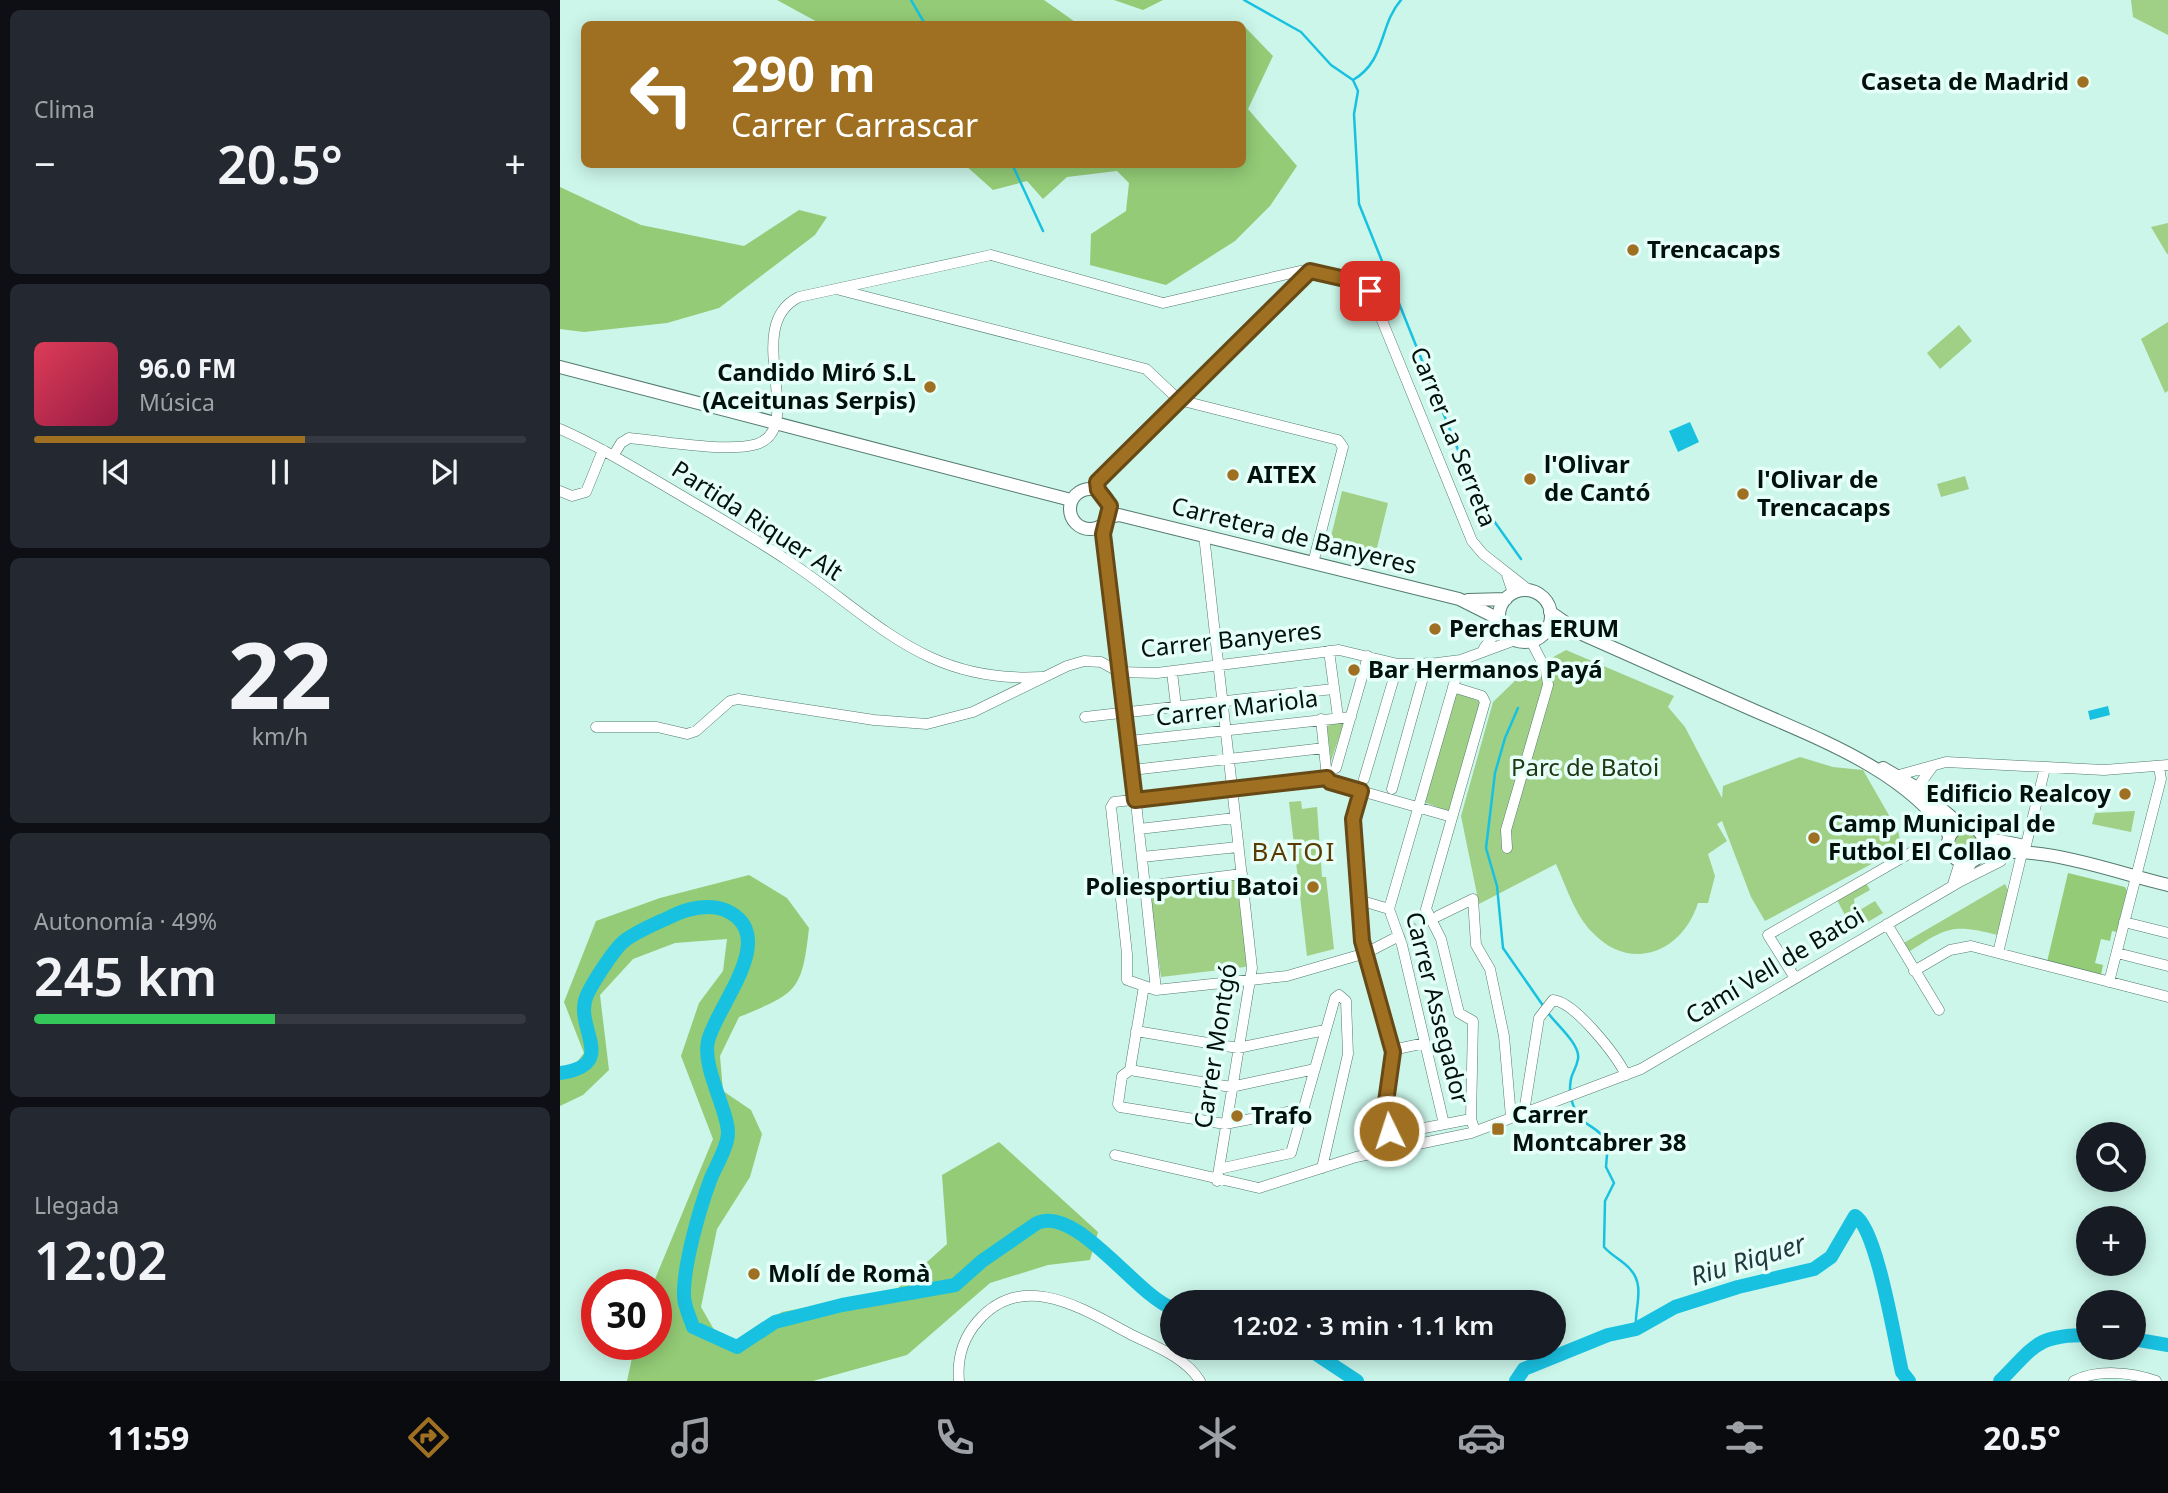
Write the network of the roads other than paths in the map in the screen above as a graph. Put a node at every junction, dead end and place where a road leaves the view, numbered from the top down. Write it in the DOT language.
graph roads {
  1 [pos="1310,271"];
  2 [pos="837,289"];
  3 [pos="560,367"];
  4 [pos="1179,400"];
  5 [pos="777,423"];
  6 [pos="560,429"];
  7 [pos="603,450"];
  8 [pos="613,456"];
  9 [pos="1095,487"];
  10 [pos="560,491"];
  11 [pos="1067,503"];
  12 [pos="1107,520"];
  13 [pos="1204,535"];
  14 [pos="1313,563"];
  15 [pos="1506,571"];
  16 [pos="1530,591"];
  17 [pos="1509,596"];
  18 [pos="1459,599"];
  19 [pos="1550,612"];
  20 [pos="1500,623"];
  21 [pos="875,627"];
  22 [pos="1546,631"];
  23 [pos="1582,634"];
  24 [pos="1515,640"];
  25 [pos="1531,641"];
  26 [pos="1329,651"];
  27 [pos="1478,653"];
  28 [pos="1368,656"];
  29 [pos="1427,663"];
  30 [pos="1398,664"];
  31 [pos="1460,664"];
  32 [pos="1216,667"];
  33 [pos="1119,672"];
  34 [pos="1172,672"];
  35 [pos="1046,677"];
  36 [pos="1453,687"];
  37 [pos="1334,689"];
  38 [pos="1221,701"];
  39 [pos="1176,706"];
  40 [pos="1123,712"];
  41 [pos="1085,717"];
  42 [pos="1338,717"];
  43 [pos="1351,717"];
  44 [pos="1321,719"];
  45 [pos="596,727"];
  46 [pos="1225,730"];
  47 [pos="1129,741"];
  48 [pos="1831,746"];
  49 [pos="1324,748"];
  50 [pos="1228,759"];
  51 [pos="1933,765"];
  52 [pos="2163,766"];
  53 [pos="1336,768"];
  54 [pos="2045,768"];
  55 [pos="1132,770"];
  56 [pos="1899,775"];
  57 [pos="1327,778"];
  58 [pos="1364,779"];
  59 [pos="1917,788"];
  60 [pos="1232,789"];
  61 [pos="1392,789"];
  62 [pos="1361,791"];
  63 [pos="1135,800"];
  64 [pos="1419,807"];
  65 [pos="1452,817"];
  66 [pos="1235,818"];
  67 [pos="1962,826"];
  68 [pos="1139,829"];
  69 [pos="1950,836"];
  70 [pos="1984,838"];
  71 [pos="1238,847"];
  72 [pos="1507,848"];
  73 [pos="1919,848"];
  74 [pos="2024,849"];
  75 [pos="1982,854"];
  76 [pos="1142,857"];
  77 [pos="2001,861"];
  78 [pos="1966,862"];
  79 [pos="1242,874"];
  80 [pos="2135,877"];
  81 [pos="1961,881"];
  82 [pos="2168,885"];
  83 [pos="1145,886"];
  84 [pos="1951,887"];
  85 [pos="1359,900"];
  86 [pos="1389,909"];
  87 [pos="1438,916"];
  88 [pos="2124,922"];
  89 [pos="1887,924"];
  90 [pos="2168,933"];
  91 [pos="1395,938"];
  92 [pos="1366,953"];
  93 [pos="1998,953"];
  94 [pos="2117,953"];
  95 [pos="2168,966"];
  96 [pos="1914,971"];
  97 [pos="1795,978"];
  98 [pos="1251,981"];
  99 [pos="2109,982"];
  100 [pos="1144,986"];
  101 [pos="1156,990"];
  102 [pos="2168,997"];
  103 [pos="1939,1010"];
  104 [pos="1325,1030"];
  105 [pos="1136,1031"];
  106 [pos="1425,1043"];
  107 [pos="1238,1048"];
  108 [pos="1392,1050"];
  109 [pos="1315,1069"];
  110 [pos="1130,1070"];
  111 [pos="1622,1077"];
  112 [pos="1231,1087"];
  113 [pos="1303,1110"];
  114 [pos="1524,1112"];
  115 [pos="1511,1117"];
  116 [pos="1471,1119"];
  117 [pos="1225,1124"];
  118 [pos="1444,1124"];
  119 [pos="1475,1131"];
  120 [pos="1115,1155"];
  121 [pos="1322,1168"];
  122 [pos="1219,1169"];
  123 [pos="1217,1181"];
  124 [pos="959,1381"];
  125 [pos="1200,1381"];
  126 [pos="2074,1381"];
  127 [pos="2156,1381"];
  1 -- 2 [label="street"];
  1 -- 4 [label="street"];
  1 -- 15 [label="street, Carrer La Serreta"];
  2 -- 4 [label="street"];
  2 -- 5 [label="street"];
  3 -- 5 [label="main road"];
  4 -- 9 [label="street"];
  4 -- 14 [label="street"];
  5 -- 8 [label="street, Partida Riquer Alt"];
  5 -- 11 [label="main road"];
  6 -- 7 [label="street, Partida Riquer Alt"];
  7 -- 8 [label="street, Partida Riquer Alt"];
  7 -- 10 [label="street"];
  8 -- 21 [label="street, Partida Riquer Alt"];
  9 -- 11 [label="main road"];
  9 -- 12 [label="main road"];
  11 -- 12 [label="main road, Carretera de Banyeres"];
  12 -- 13 [label="main road, Carretera de Banyeres"];
  12 -- 33 [label="street"];
  13 -- 14 [label="main road, Carretera de Banyeres"];
  13 -- 32 [label="street, Carrer Montgó"];
  14 -- 18 [label="main road, Carretera de Banyeres"];
  15 -- 16 [label="street, Carrer La Serreta"];
  15 -- 17 [label="street"];
  16 -- 17 [label="main road"];
  16 -- 19 [label="main road"];
  17 -- 18 [label="main road, Carretera de Banyeres"];
  17 -- 20 [label="main road"];
  18 -- 20 [label="main road, Carretera de Banyeres"];
  19 -- 22 [label="main road"];
  19 -- 23 [label="main road"];
  20 -- 24 [label="main road"];
  20 -- 27 [label="street, Carrer Banyeres"];
  21 -- 35 [label="street, Carrer Banyeres"];
  22 -- 23 [label="main road"];
  22 -- 25 [label="main road"];
  23 -- 48 [label="main road"];
  24 -- 25 [label="main road"];
  24 -- 27 [label="street, Carrer Banyeres"];
  25 -- 72 [label="street"];
  26 -- 28 [label="street, Carrer Banyeres"];
  26 -- 32 [label="street, Carrer Banyeres"];
  26 -- 37 [label="street"];
  27 -- 31 [label="street, Carrer Banyeres"];
  28 -- 30 [label="street, Carrer Banyeres"];
  28 -- 43 [label="street"];
  29 -- 30 [label="street, Carrer Banyeres"];
  29 -- 31 [label="street, Carrer Banyeres"];
  29 -- 61 [label="street"];
  30 -- 58 [label="street"];
  31 -- 36 [label="street, Carrer Assegador"];
  32 -- 34 [label="street, Carrer Banyeres"];
  32 -- 38 [label="street, Carrer Montgó"];
  33 -- 34 [label="street, Carrer Banyeres"];
  33 -- 35 [label="street, Carrer Banyeres"];
  33 -- 40 [label="street"];
  34 -- 39 [label="street"];
  35 -- 45 [label="street"];
  36 -- 64 [label="street, Carrer Assegador"];
  36 -- 65 [label="street"];
  37 -- 38 [label="street"];
  37 -- 42 [label="street"];
  38 -- 39 [label="street"];
  38 -- 46 [label="street, Carrer Montgó"];
  39 -- 40 [label="street"];
  40 -- 41 [label="street"];
  40 -- 47 [label="street"];
  42 -- 43 [label="street, Carrer Mariola"];
  42 -- 44 [label="street, Carrer Mariola"];
  43 -- 53 [label="street"];
  44 -- 46 [label="street, Carrer Mariola"];
  44 -- 49 [label="street"];
  46 -- 47 [label="street, Carrer Mariola"];
  46 -- 50 [label="street, Carrer Montgó"];
  47 -- 55 [label="street"];
  48 -- 56 [label="main road"];
  48 -- 69 [label="main road"];
  49 -- 50 [label="street"];
  49 -- 57 [label="street"];
  50 -- 55 [label="street"];
  50 -- 60 [label="street, Carrer Montgó"];
  51 -- 54 [label="street"];
  51 -- 56 [label="street"];
  51 -- 59 [label="street"];
  52 -- 54 [label="street"];
  52 -- 80 [label="street"];
  54 -- 74 [label="street"];
  55 -- 63 [label="street"];
  56 -- 59 [label="main road"];
  57 -- 60 [label="street"];
  57 -- 62 [label="street"];
  59 -- 67 [label="main road"];
  60 -- 63 [label="street"];
  60 -- 66 [label="street, Carrer Montgó"];
  62 -- 64 [label="street"];
  62 -- 85 [label="street"];
  63 -- 68 [label="street"];
  63 -- 100 [label="street"];
  64 -- 65 [label="street"];
  64 -- 86 [label="street, Carrer Assegador"];
  65 -- 116 [label="street"];
  66 -- 68 [label="street"];
  66 -- 71 [label="street, Carrer Montgó"];
  67 -- 69 [label="main road"];
  67 -- 70 [label="main road"];
  68 -- 76 [label="street"];
  69 -- 78 [label="main road"];
  70 -- 74 [label="main road"];
  70 -- 75 [label="main road"];
  71 -- 76 [label="street"];
  71 -- 79 [label="street, Carrer Montgó"];
  73 -- 97 [label="street"];
  74 -- 75 [label="main road"];
  74 -- 80 [label="main road"];
  74 -- 93 [label="street"];
  75 -- 78 [label="main road"];
  76 -- 83 [label="street"];
  77 -- 81 [label="street, Camí Vell de Batoi"];
  78 -- 81 [label="street, Camí Vell de Batoi"];
  78 -- 84 [label="street"];
  79 -- 83 [label="street"];
  79 -- 98 [label="street, Carrer Montgó"];
  80 -- 82 [label="main road"];
  80 -- 88 [label="street"];
  81 -- 84 [label="street, Camí Vell de Batoi"];
  83 -- 101 [label="street"];
  84 -- 89 [label="street, Camí Vell de Batoi"];
  85 -- 86 [label="street"];
  85 -- 92 [label="street"];
  86 -- 106 [label="street, Carrer Assegador"];
  87 -- 115 [label="street"];
  88 -- 90 [label="street"];
  88 -- 94 [label="street"];
  89 -- 96 [label="street"];
  89 -- 97 [label="street, Camí Vell de Batoi"];
  91 -- 92 [label="street"];
  92 -- 98 [label="street"];
  92 -- 108 [label="street"];
  93 -- 96 [label="street"];
  93 -- 99 [label="street"];
  94 -- 95 [label="street"];
  94 -- 99 [label="street"];
  96 -- 103 [label="street"];
  97 -- 111 [label="street, Camí Vell de Batoi"];
  98 -- 101 [label="street"];
  98 -- 107 [label="street, Carrer Montgó"];
  99 -- 102 [label="street"];
  100 -- 101 [label="street"];
  100 -- 105 [label="street"];
  104 -- 107 [label="street"];
  104 -- 109 [label="street"];
  104 -- 121 [label="street"];
  105 -- 107 [label="street"];
  105 -- 110 [label="street"];
  106 -- 108 [label="street"];
  106 -- 118 [label="street, Carrer Assegador"];
  107 -- 112 [label="street, Carrer Montgó"];
  108 -- 118 [label="street"];
  109 -- 112 [label="street"];
  109 -- 113 [label="street"];
  110 -- 112 [label="street"];
  110 -- 117 [label="street"];
  111 -- 114 [label="street, Camí Vell de Batoi"];
  111 -- 114 [label="street"];
  112 -- 117 [label="street, Carrer Montgó"];
  113 -- 117 [label="street"];
  113 -- 122 [label="street"];
  114 -- 115 [label="street, Camí Vell de Batoi"];
  115 -- 119 [label="street, Camí Vell de Batoi"];
  116 -- 118 [label="street"];
  116 -- 119 [label="street"];
  117 -- 122 [label="street, Carrer Montgó"];
  119 -- 121 [label="street, Camí Vell de Batoi"];
  120 -- 123 [label="street, Camí Vell de Batoi"];
  121 -- 123 [label="street, Camí Vell de Batoi"];
  122 -- 123 [label="street, Carrer Montgó"];
  124 -- 125 [label="street"];
  126 -- 127 [label="street"];
}
